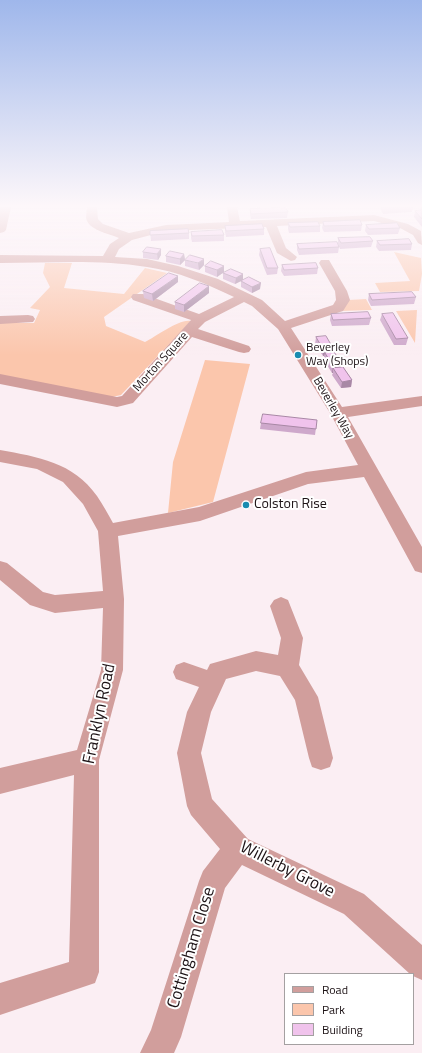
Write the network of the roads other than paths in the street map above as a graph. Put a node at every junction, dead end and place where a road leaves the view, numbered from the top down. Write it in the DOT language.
graph roads {
  1 [pos="109,256"];
  2 [pos="0,259"];
  3 [pos="108,259"];
  4 [pos="325,263"];
  5 [pos="138,297"];
  6 [pos="244,297"];
  7 [pos="28,319"];
  8 [pos="200,319"];
  9 [pos="0,320"];
  10 [pos="283,326"];
  11 [pos="189,330"];
  12 [pos="244,349"];
  13 [pos="0,379"];
  14 [pos="422,400"];
  15 [pos="338,413"];
  16 [pos="0,456"];
  17 [pos="368,470"];
  18 [pos="108,531"];
  19 [pos="422,565"];
  20 [pos="0,569"];
  21 [pos="114,599"];
  22 [pos="281,606"];
  23 [pos="287,667"];
  24 [pos="184,672"];
  25 [pos="213,682"];
  26 [pos="321,758"];
  27 [pos="88,760"];
  28 [pos="0,781"];
  29 [pos="238,849"];
  30 [pos="422,965"];
  31 [pos="0,998"];
  32 [pos="156,1053"];
  1 -- 3 [label="street"];
  2 -- 3 [label="street, Beverley Way"];
  3 -- 6 [label="street, Beverley Way"];
  4 -- 10 [label="street"];
  5 -- 8 [label="street"];
  6 -- 8 [label="street, Morton Square"];
  6 -- 10 [label="street, Beverley Way"];
  7 -- 9 [label="street"];
  8 -- 11 [label="street, Morton Square"];
  10 -- 15 [label="street, Beverley Way"];
  11 -- 12 [label="street"];
  11 -- 13 [label="street, Morton Square"];
  14 -- 15 [label="street"];
  15 -- 17 [label="street, Beverley Way"];
  16 -- 18 [label="street, Franklyn Road"];
  17 -- 18 [label="street"];
  17 -- 19 [label="street, Beverley Way"];
  18 -- 21 [label="street, Franklyn Road"];
  20 -- 21 [label="street"];
  21 -- 27 [label="street, Franklyn Road"];
  22 -- 23 [label="street"];
  23 -- 25 [label="street, Willerby Grove"];
  23 -- 26 [label="street"];
  24 -- 25 [label="street"];
  25 -- 29 [label="street, Willerby Grove"];
  27 -- 28 [label="street"];
  27 -- 31 [label="street, Franklyn Road"];
  29 -- 30 [label="street, Willerby Grove"];
  29 -- 32 [label="street, Cottingham Close"];
}
